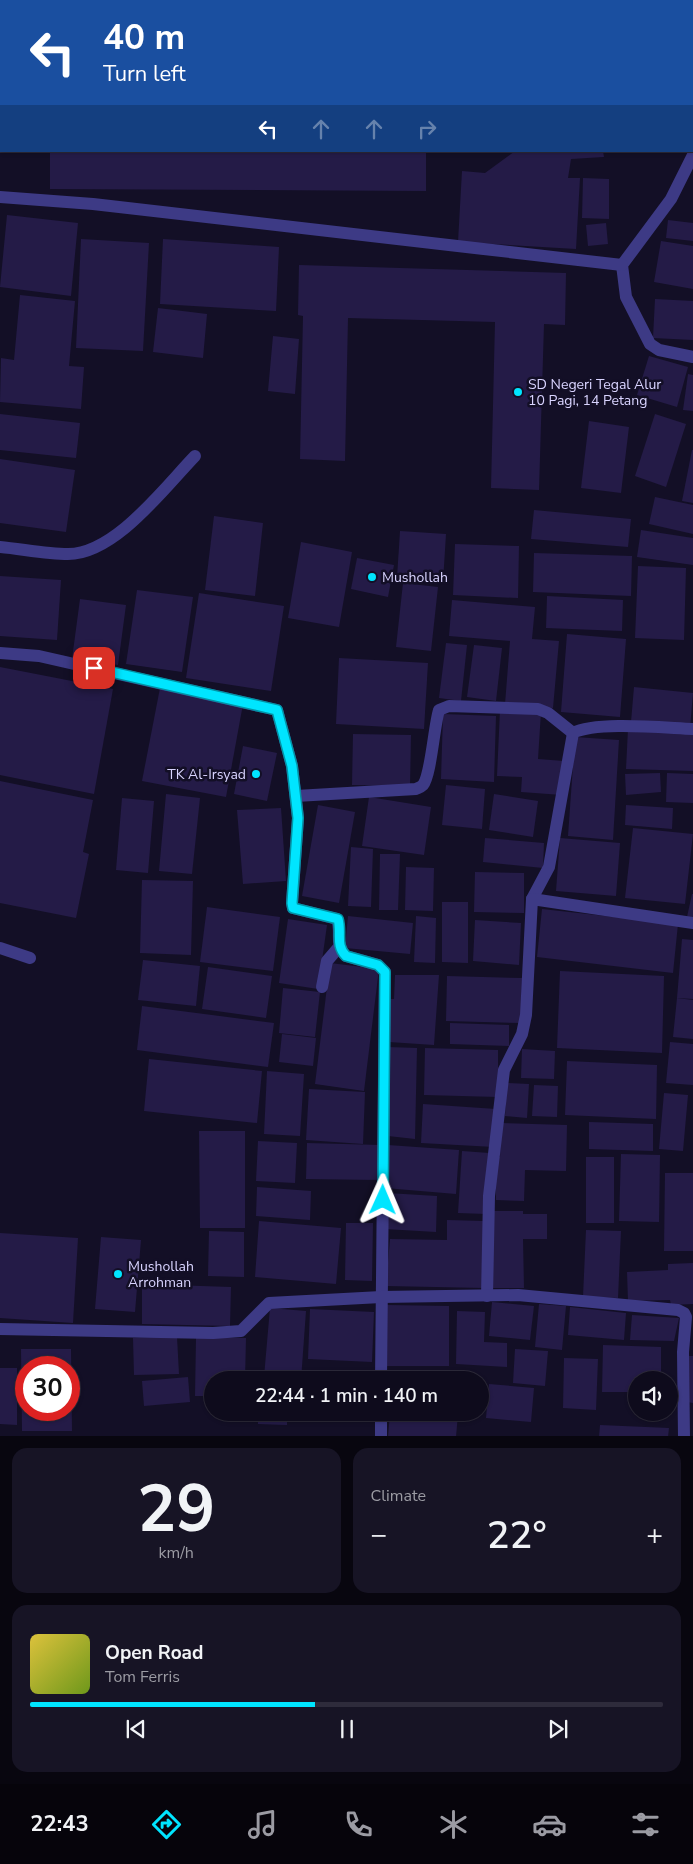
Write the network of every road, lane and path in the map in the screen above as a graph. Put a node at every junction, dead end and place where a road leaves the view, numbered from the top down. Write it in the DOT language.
graph roads {
  1 [pos="693,154"];
  2 [pos="0,197"];
  3 [pos="622,265"];
  4 [pos="693,357"];
  5 [pos="195,456"];
  6 [pos="0,547"];
  7 [pos="0,653"];
  8 [pos="693,729"];
  9 [pos="574,733"];
  10 [pos="296,796"];
  11 [pos="532,899"];
  12 [pos="693,923"];
  13 [pos="339,947"];
  14 [pos="0,948"];
  15 [pos="30,958"];
  16 [pos="322,987"];
  17 [pos="488,1296"];
  18 [pos="382,1297"];
  19 [pos="0,1329"];
  20 [pos="381,1371"];
  21 [pos="381,1421"];
  22 [pos="381,1436"];
  23 [pos="684,1436"];
  1 -- 3 [label="street"];
  2 -- 3 [label="street"];
  3 -- 4 [label="street"];
  5 -- 6 [label="street"];
  7 -- 10 [label="street"];
  8 -- 9 [label="street"];
  9 -- 10 [label="street"];
  9 -- 11 [label="street"];
  10 -- 13 [label="street"];
  11 -- 12 [label="street"];
  11 -- 17 [label="street"];
  13 -- 16 [label="street"];
  13 -- 18 [label="street"];
  14 -- 15 [label="street"];
  17 -- 18 [label="street"];
  17 -- 23 [label="street"];
  18 -- 19 [label="street"];
  18 -- 20 [label="street"];
  21 -- 22 [label="street"];
}
